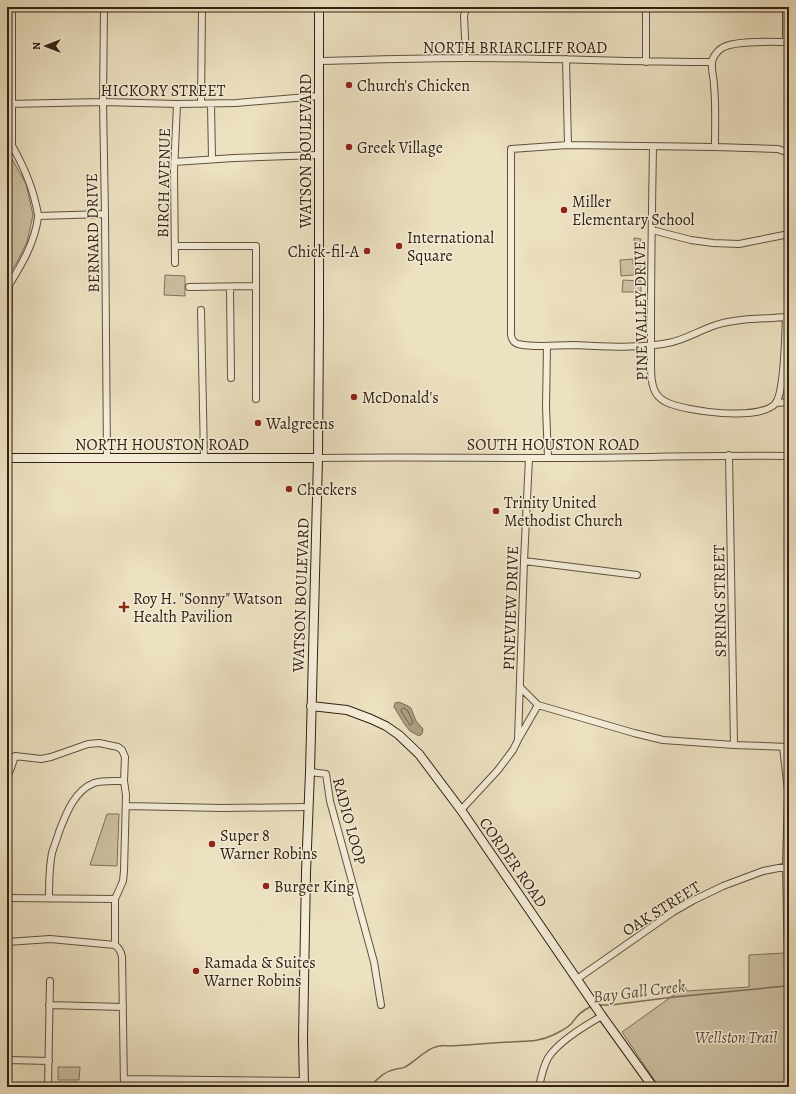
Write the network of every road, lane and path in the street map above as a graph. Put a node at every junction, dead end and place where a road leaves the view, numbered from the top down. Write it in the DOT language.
graph roads {
  1 [pos="12,7"];
  2 [pos="104,7"];
  3 [pos="202,7"];
  4 [pos="319,7"];
  5 [pos="466,7"];
  6 [pos="646,7"];
  7 [pos="786,7"];
  8 [pos="787,42"];
  9 [pos="466,58"];
  10 [pos="566,59"];
  11 [pos="319,60"];
  12 [pos="646,62"];
  13 [pos="712,62"];
  14 [pos="319,96"];
  15 [pos="103,102"];
  16 [pos="10,104"];
  17 [pos="177,104"];
  18 [pos="201,104"];
  19 [pos="211,104"];
  20 [pos="7,137"];
  21 [pos="12,144"];
  22 [pos="568,145"];
  23 [pos="653,147"];
  24 [pos="715,147"];
  25 [pos="789,153"];
  26 [pos="318,155"];
  27 [pos="212,159"];
  28 [pos="174,162"];
  29 [pos="105,214"];
  30 [pos="38,216"];
  31 [pos="652,230"];
  32 [pos="789,234"];
  33 [pos="175,246"];
  34 [pos="175,263"];
  35 [pos="8,285"];
  36 [pos="256,286"];
  37 [pos="189,287"];
  38 [pos="230,287"];
  39 [pos="201,310"];
  40 [pos="787,316"];
  41 [pos="651,345"];
  42 [pos="547,346"];
  43 [pos="231,378"];
  44 [pos="781,386"];
  45 [pos="789,389"];
  46 [pos="256,399"];
  47 [pos="789,402"];
  48 [pos="776,403"];
  49 [pos="729,455"];
  50 [pos="789,456"];
  51 [pos="7,458"];
  52 [pos="107,458"];
  53 [pos="204,458"];
  54 [pos="318,458"];
  55 [pos="529,458"];
  56 [pos="548,458"];
  57 [pos="524,561"];
  58 [pos="637,575"];
  59 [pos="520,687"];
  60 [pos="538,704"];
  61 [pos="311,706"];
  62 [pos="518,740"];
  63 [pos="734,745"];
  64 [pos="786,747"];
  65 [pos="310,772"];
  66 [pos="7,777"];
  67 [pos="124,781"];
  68 [pos="126,806"];
  69 [pos="308,807"];
  70 [pos="461,810"];
  71 [pos="788,866"];
  72 [pos="7,898"];
  73 [pos="49,899"];
  74 [pos="115,899"];
  75 [pos="7,942"];
  76 [pos="115,944"];
  77 [pos="788,978"];
  78 [pos="577,979"];
  79 [pos="50,981"];
  80 [pos="789,994"];
  81 [pos="49,1005"];
  82 [pos="381,1005"];
  83 [pos="123,1008"];
  84 [pos="602,1016"];
  85 [pos="789,1028"];
  86 [pos="7,1060"];
  87 [pos="48,1061"];
  88 [pos="124,1079"];
  89 [pos="304,1084"];
  90 [pos="48,1087"];
  91 [pos="124,1087"];
  92 [pos="539,1087"];
  93 [pos="653,1087"];
  1 -- 16 [label="street"];
  2 -- 15 [label="street, BERNARD DRIVE"];
  3 -- 18 [label="street"];
  4 -- 11 [label="main road, WATSON BOULEVARD"];
  5 -- 9 [label="street"];
  6 -- 12 [label="street"];
  7 -- 8 [label="street"];
  8 -- 13 [label="street"];
  9 -- 10 [label="street, NORTH BRIARCLIFF ROAD"];
  9 -- 11 [label="street, NORTH BRIARCLIFF ROAD"];
  10 -- 12 [label="street, NORTH BRIARCLIFF ROAD"];
  10 -- 22 [label="street"];
  11 -- 14 [label="main road, WATSON BOULEVARD"];
  12 -- 13 [label="street, NORTH BRIARCLIFF ROAD"];
  13 -- 24 [label="street"];
  14 -- 19 [label="street, HICKORY STREET"];
  14 -- 26 [label="main road, WATSON BOULEVARD"];
  15 -- 16 [label="street, HICKORY STREET"];
  15 -- 17 [label="street, HICKORY STREET"];
  15 -- 29 [label="street, BERNARD DRIVE"];
  16 -- 21 [label="street"];
  17 -- 18 [label="street, HICKORY STREET"];
  17 -- 28 [label="street, BIRCH AVENUE"];
  18 -- 19 [label="street, HICKORY STREET"];
  19 -- 27 [label="street"];
  20 -- 21 [label="street"];
  21 -- 30 [label="street"];
  22 -- 23 [label="street"];
  22 -- 42 [label="street"];
  23 -- 24 [label="street"];
  23 -- 31 [label="street, PINE VALLEY DRIVE"];
  24 -- 25 [label="street"];
  26 -- 27 [label="street"];
  26 -- 54 [label="main road, WATSON BOULEVARD"];
  27 -- 28 [label="street"];
  28 -- 33 [label="street, BIRCH AVENUE"];
  29 -- 30 [label="street"];
  29 -- 52 [label="street, BERNARD DRIVE"];
  30 -- 35 [label="street"];
  31 -- 32 [label="street"];
  31 -- 41 [label="street, PINE VALLEY DRIVE"];
  33 -- 34 [label="street, BIRCH AVENUE"];
  33 -- 36 [label="street"];
  35 -- 51 [label="street"];
  36 -- 38 [label="street"];
  36 -- 46 [label="street"];
  37 -- 38 [label="street"];
  38 -- 43 [label="street"];
  39 -- 53 [label="street"];
  40 -- 41 [label="street"];
  40 -- 44 [label="street"];
  41 -- 42 [label="street"];
  41 -- 48 [label="street, PINE VALLEY DRIVE"];
  42 -- 56 [label="street"];
  44 -- 45 [label="street"];
  44 -- 48 [label="street"];
  47 -- 48 [label="street, PINE VALLEY DRIVE"];
  49 -- 50 [label="street, SOUTH HOUSTON ROAD"];
  49 -- 56 [label="street, SOUTH HOUSTON ROAD"];
  49 -- 63 [label="street, SPRING STREET"];
  51 -- 52 [label="main road, NORTH HOUSTON ROAD"];
  52 -- 53 [label="main road, NORTH HOUSTON ROAD"];
  53 -- 54 [label="main road, NORTH HOUSTON ROAD"];
  54 -- 55 [label="street, SOUTH HOUSTON ROAD"];
  54 -- 61 [label="main road, WATSON BOULEVARD"];
  55 -- 56 [label="street, SOUTH HOUSTON ROAD"];
  55 -- 57 [label="street, PINEVIEW DRIVE"];
  57 -- 58 [label="street"];
  57 -- 59 [label="street, PINEVIEW DRIVE"];
  59 -- 60 [label="street"];
  59 -- 62 [label="street, PINEVIEW DRIVE"];
  60 -- 62 [label="street"];
  60 -- 63 [label="street"];
  61 -- 65 [label="main road, WATSON BOULEVARD"];
  61 -- 70 [label="main road, CORDER ROAD"];
  62 -- 70 [label="street"];
  63 -- 64 [label="street"];
  64 -- 71 [label="street"];
  65 -- 69 [label="main road, WATSON BOULEVARD"];
  65 -- 82 [label="street, RADIO LOOP"];
  66 -- 67 [label="street"];
  67 -- 68 [label="street"];
  67 -- 73 [label="street"];
  68 -- 69 [label="street"];
  68 -- 74 [label="street"];
  69 -- 89 [label="main road, WATSON BOULEVARD"];
  70 -- 78 [label="main road, CORDER ROAD"];
  71 -- 77 [label="street"];
  71 -- 78 [label="street, OAK STREET"];
  72 -- 73 [label="street"];
  73 -- 74 [label="street"];
  74 -- 76 [label="street"];
  75 -- 76 [label="street"];
  76 -- 83 [label="street"];
  77 -- 80 [label="street"];
  78 -- 84 [label="main road, CORDER ROAD"];
  79 -- 81 [label="street"];
  80 -- 85 [label="street"];
  81 -- 83 [label="street"];
  81 -- 87 [label="street"];
  83 -- 88 [label="street"];
  84 -- 92 [label="street"];
  84 -- 93 [label="main road, CORDER ROAD"];
  86 -- 87 [label="street"];
  87 -- 90 [label="street"];
  88 -- 89 [label="street"];
  88 -- 91 [label="street"];
}
